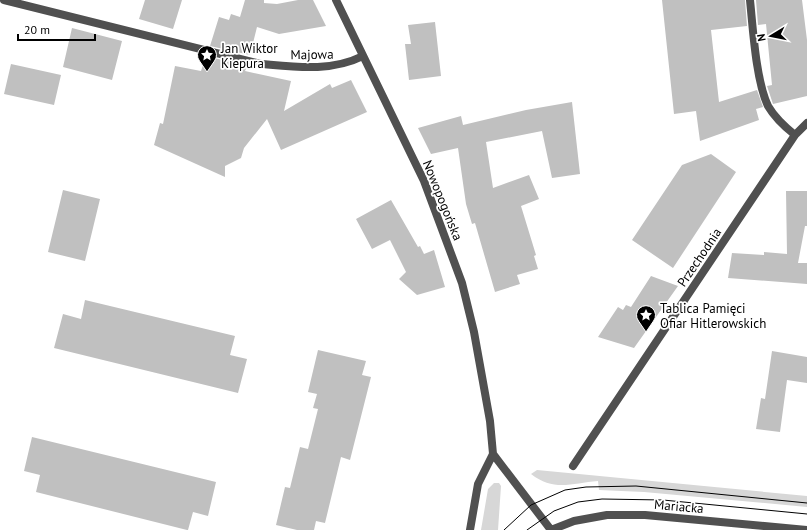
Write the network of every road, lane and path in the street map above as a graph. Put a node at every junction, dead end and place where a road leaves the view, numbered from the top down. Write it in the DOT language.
graph roads {
  1 [pos="4,0"];
  2 [pos="336,0"];
  3 [pos="750,0"];
  4 [pos="363,56"];
  5 [pos="807,123"];
  6 [pos="795,135"];
  7 [pos="493,454"];
  8 [pos="573,466"];
  9 [pos="470,530"];
  10 [pos="551,530"];
  11 [pos="807,530"];
  1 -- 4 [label="street, Majowa"];
  2 -- 4 [label="street, Nowopogońska"];
  3 -- 6 [label="street"];
  4 -- 7 [label="street, Nowopogońska"];
  5 -- 6 [label="street, Przechodnia"];
  6 -- 8 [label="street, Przechodnia"];
  7 -- 9 [label="street"];
  7 -- 10 [label="street"];
  10 -- 11 [label="street, Mariacka"];
}
